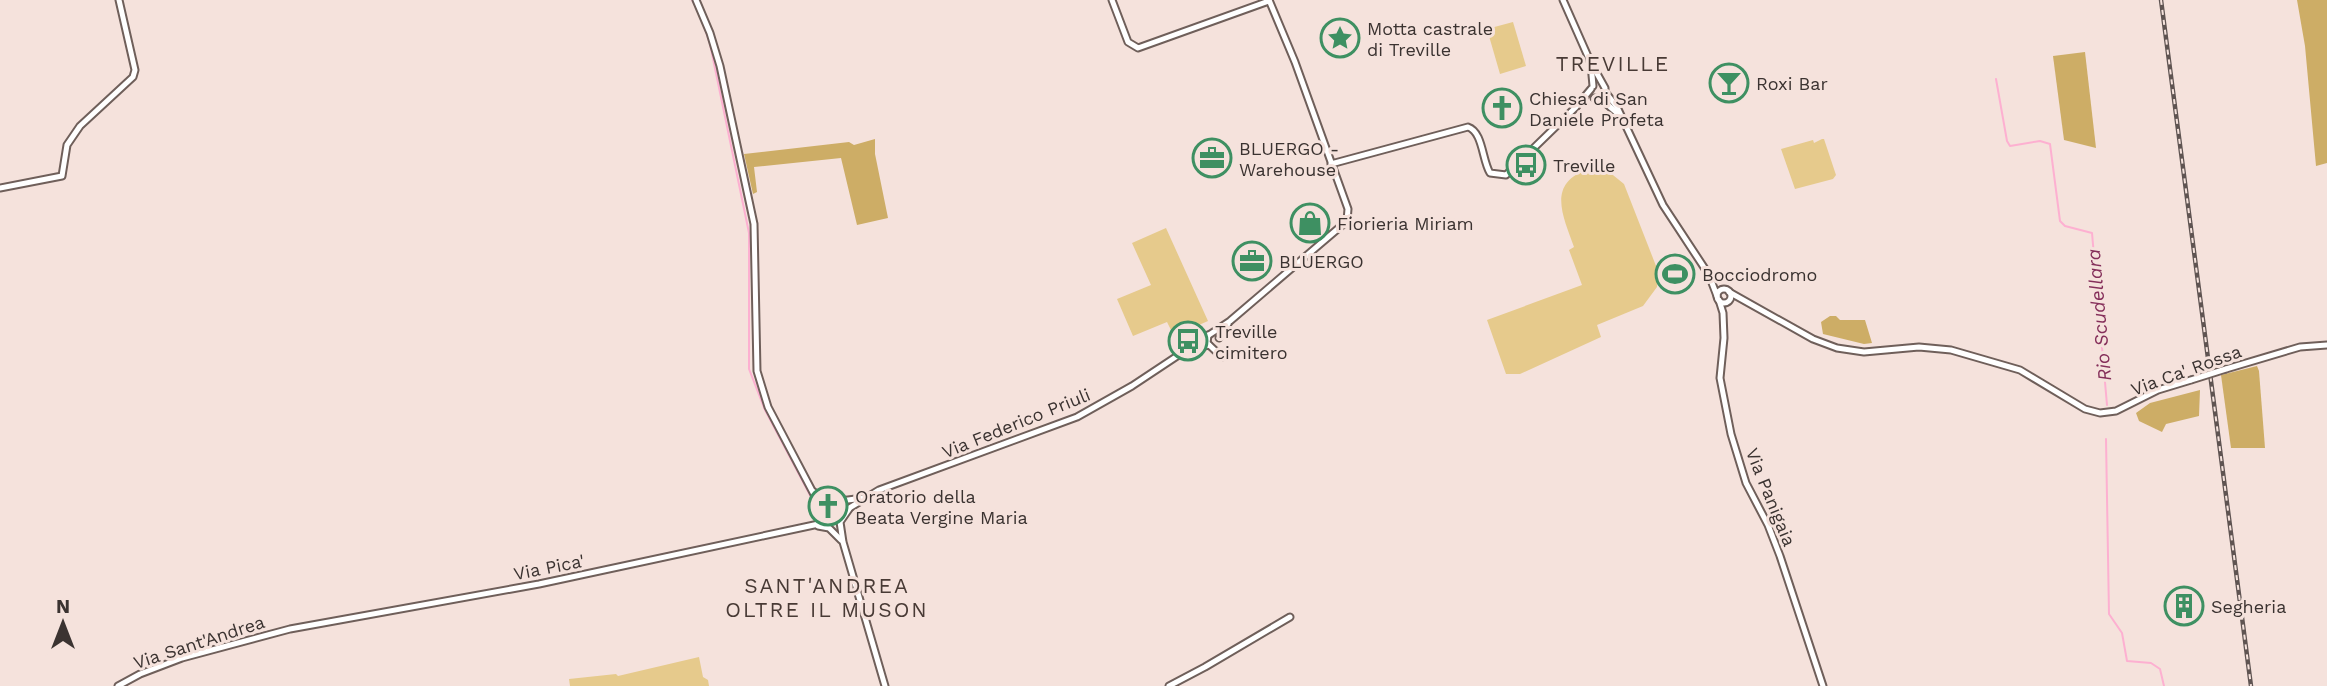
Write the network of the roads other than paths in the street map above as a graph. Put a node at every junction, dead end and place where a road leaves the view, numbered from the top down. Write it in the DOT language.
graph roads {
  1 [pos="120,0"];
  2 [pos="696,0"];
  3 [pos="1112,0"];
  4 [pos="1563,0"];
  5 [pos="1269,1"];
  6 [pos="1590,61"];
  7 [pos="1592,87"];
  8 [pos="1605,89"];
  9 [pos="1594,98"];
  10 [pos="1601,99"];
  11 [pos="1576,107"];
  12 [pos="1621,118"];
  13 [pos="1331,164"];
  14 [pos="0,188"];
  15 [pos="1709,275"];
  16 [pos="1728,290"];
  17 [pos="1718,298"];
  18 [pos="1744,300"];
  19 [pos="1728,301"];
  20 [pos="1723,313"];
  21 [pos="1230,321"];
  22 [pos="1210,334"];
  23 [pos="1219,339"];
  24 [pos="1210,345"];
  25 [pos="2327,345"];
  26 [pos="1187,351"];
  27 [pos="812,490"];
  28 [pos="870,496"];
  29 [pos="849,508"];
  30 [pos="830,523"];
  31 [pos="840,524"];
  32 [pos="843,542"];
  33 [pos="1290,617"];
  34 [pos="290,629"];
  35 [pos="118,686"];
  36 [pos="885,686"];
  37 [pos="1169,686"];
  38 [pos="1823,686"];
  1 -- 14 [label="street"];
  2 -- 27 [label="street"];
  3 -- 5 [label="street"];
  4 -- 6 [label="street"];
  5 -- 13 [label="street"];
  6 -- 7 [label="street"];
  6 -- 8 [label="street"];
  7 -- 8 [label="street"];
  7 -- 9 [label="street"];
  7 -- 11 [label="street"];
  8 -- 10 [label="street"];
  8 -- 12 [label="street"];
  9 -- 10 [label="street"];
  9 -- 11 [label="street"];
  10 -- 12 [label="street"];
  11 -- 13 [label="street"];
  12 -- 15 [label="street"];
  13 -- 21 [label="street"];
  15 -- 16 [label="street, Via Ca' Rossa"];
  15 -- 17 [label="street"];
  16 -- 17 [label="street"];
  16 -- 18 [label="street, Via Ca' Rossa"];
  16 -- 19 [label="street"];
  17 -- 19 [label="street"];
  17 -- 20 [label="street"];
  18 -- 19 [label="street"];
  18 -- 25 [label="street, Via Ca' Rossa, bridge"];
  19 -- 20 [label="street"];
  20 -- 38 [label="street, Via Panigaia"];
  21 -- 22 [label="street"];
  21 -- 23 [label="street"];
  22 -- 23 [label="street"];
  22 -- 24 [label="street"];
  22 -- 26 [label="street"];
  23 -- 24 [label="street"];
  23 -- 24 [label="street"];
  24 -- 26 [label="street"];
  26 -- 28 [label="street, Via Federico Priuli"];
  27 -- 28 [label="street"];
  27 -- 30 [label="street"];
  28 -- 29 [label="street, Via Federico Priuli"];
  29 -- 30 [label="street, Via Federico Priuli"];
  29 -- 31 [label="street, Via Federico Priuli"];
  30 -- 31 [label="street"];
  30 -- 31 [label="street"];
  30 -- 32 [label="street"];
  30 -- 34 [label="street, Via Pica'"];
  31 -- 32 [label="street"];
  32 -- 36 [label="street"];
  33 -- 37 [label="street"];
  34 -- 35 [label="street, Via Sant'Andrea"];
}
